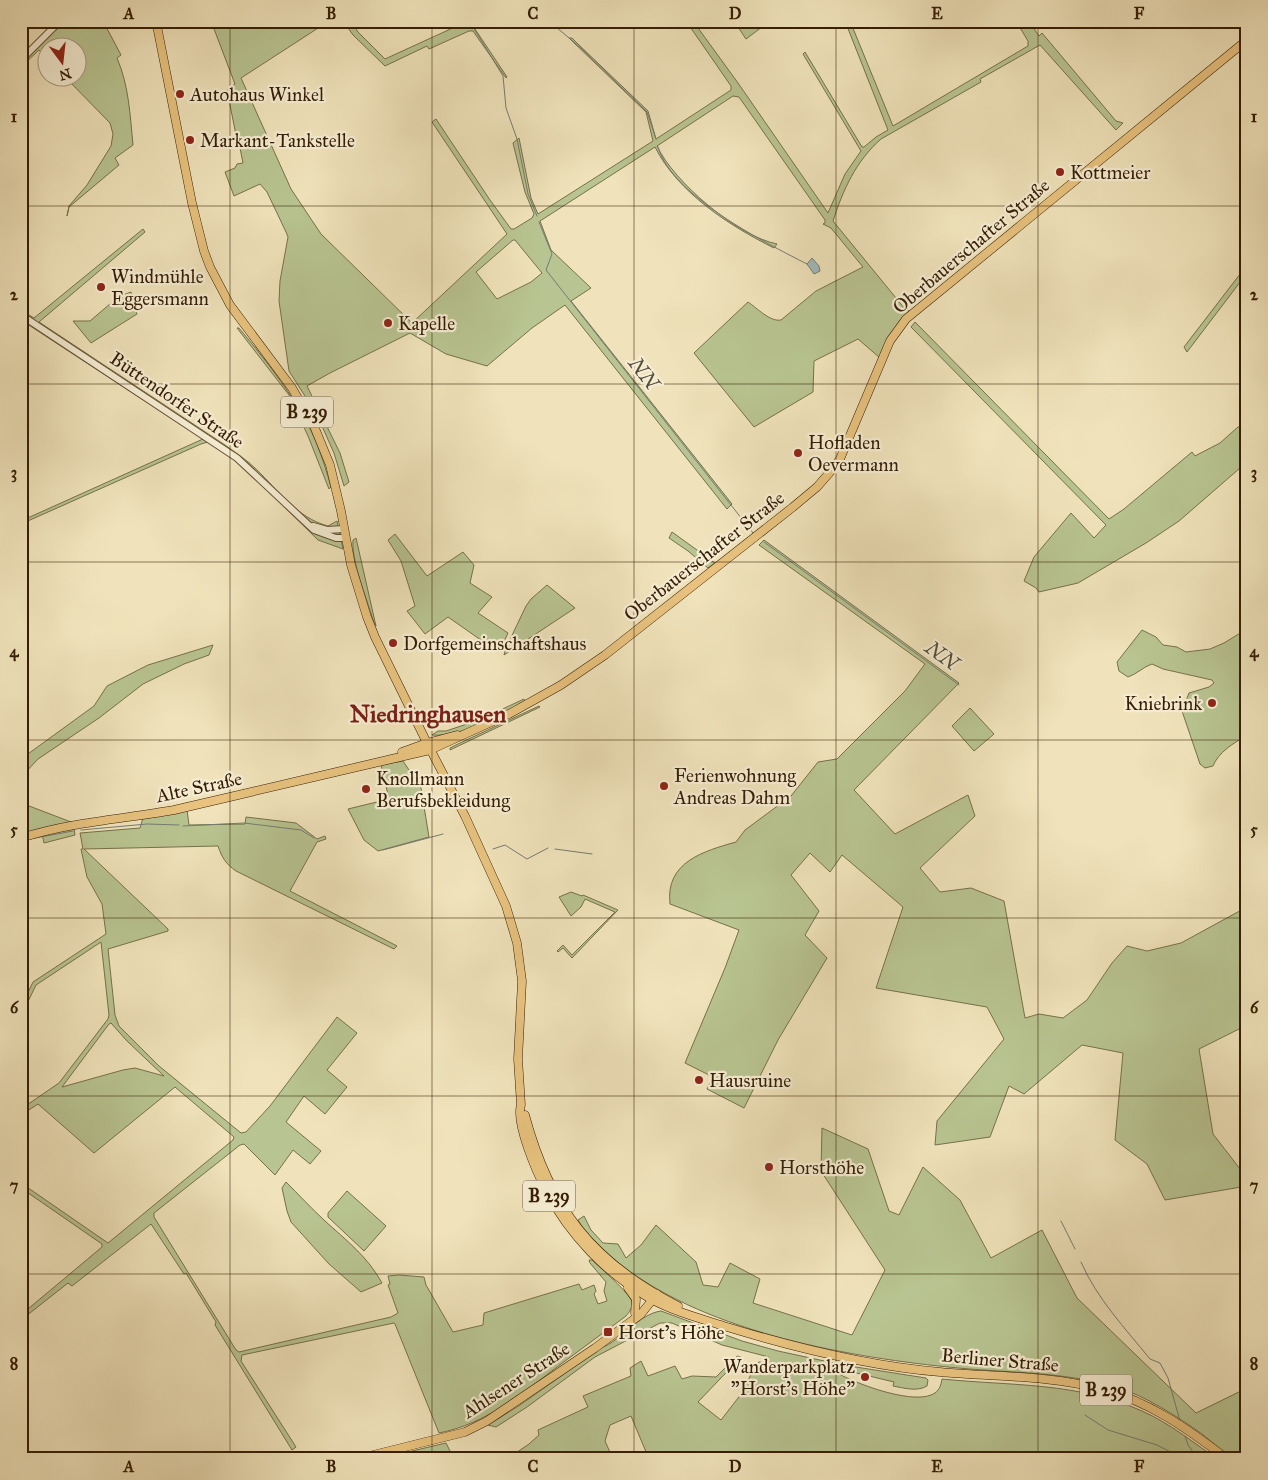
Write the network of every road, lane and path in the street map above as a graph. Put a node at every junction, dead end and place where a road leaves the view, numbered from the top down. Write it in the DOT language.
graph roads {
  1 [pos="60,21"];
  2 [pos="156,21"];
  3 [pos="1247,40"];
  4 [pos="21,60"];
  5 [pos="21,315"];
  6 [pos="305,522"];
  7 [pos="344,528"];
  8 [pos="345,538"];
  9 [pos="418,725"];
  10 [pos="429,747"];
  11 [pos="411,749"];
  12 [pos="383,760"];
  13 [pos="21,838"];
  14 [pos="521,1105"];
  15 [pos="610,1270"];
  16 [pos="652,1296"];
  17 [pos="672,1308"];
  18 [pos="638,1313"];
  19 [pos="718,1324"];
  20 [pos="357,1459"];
  21 [pos="1227,1459"];
  1 -- 4 [label="street"];
  2 -- 7 [label="main road, B 239"];
  3 -- 10 [label="main road, Oberbauerschafter Straße"];
  5 -- 6 [label="street, Büttendorfer Straße"];
  6 -- 7 [label="street, Büttendorfer Straße"];
  6 -- 8 [label="street, Büttendorfer Straße"];
  7 -- 8 [label="main road, B 239"];
  8 -- 9 [label="main road, B 239"];
  9 -- 10 [label="main road, B 239"];
  9 -- 11 [label="main road"];
  10 -- 11 [label="main road, Alte Straße"];
  10 -- 12 [label="main road, Alte Straße"];
  10 -- 14 [label="main road, B 239"];
  11 -- 12 [label="main road, Alte Straße"];
  12 -- 13 [label="main road, Alte Straße"];
  14 -- 15 [label="main road, B 239"];
  14 -- 16 [label="main road, B 239"];
  15 -- 16 [label="main road, B 239"];
  15 -- 18 [label="main road, B 239"];
  16 -- 17 [label="main road, B 239"];
  16 -- 18 [label="main road, Ahlsener Straße"];
  16 -- 19 [label="main road, B 239"];
  17 -- 18 [label="main road, B 239"];
  17 -- 19 [label="main road, B 239"];
  18 -- 20 [label="main road, Ahlsener Straße"];
  19 -- 21 [label="main road, Berliner Straße / B 239"];
}
